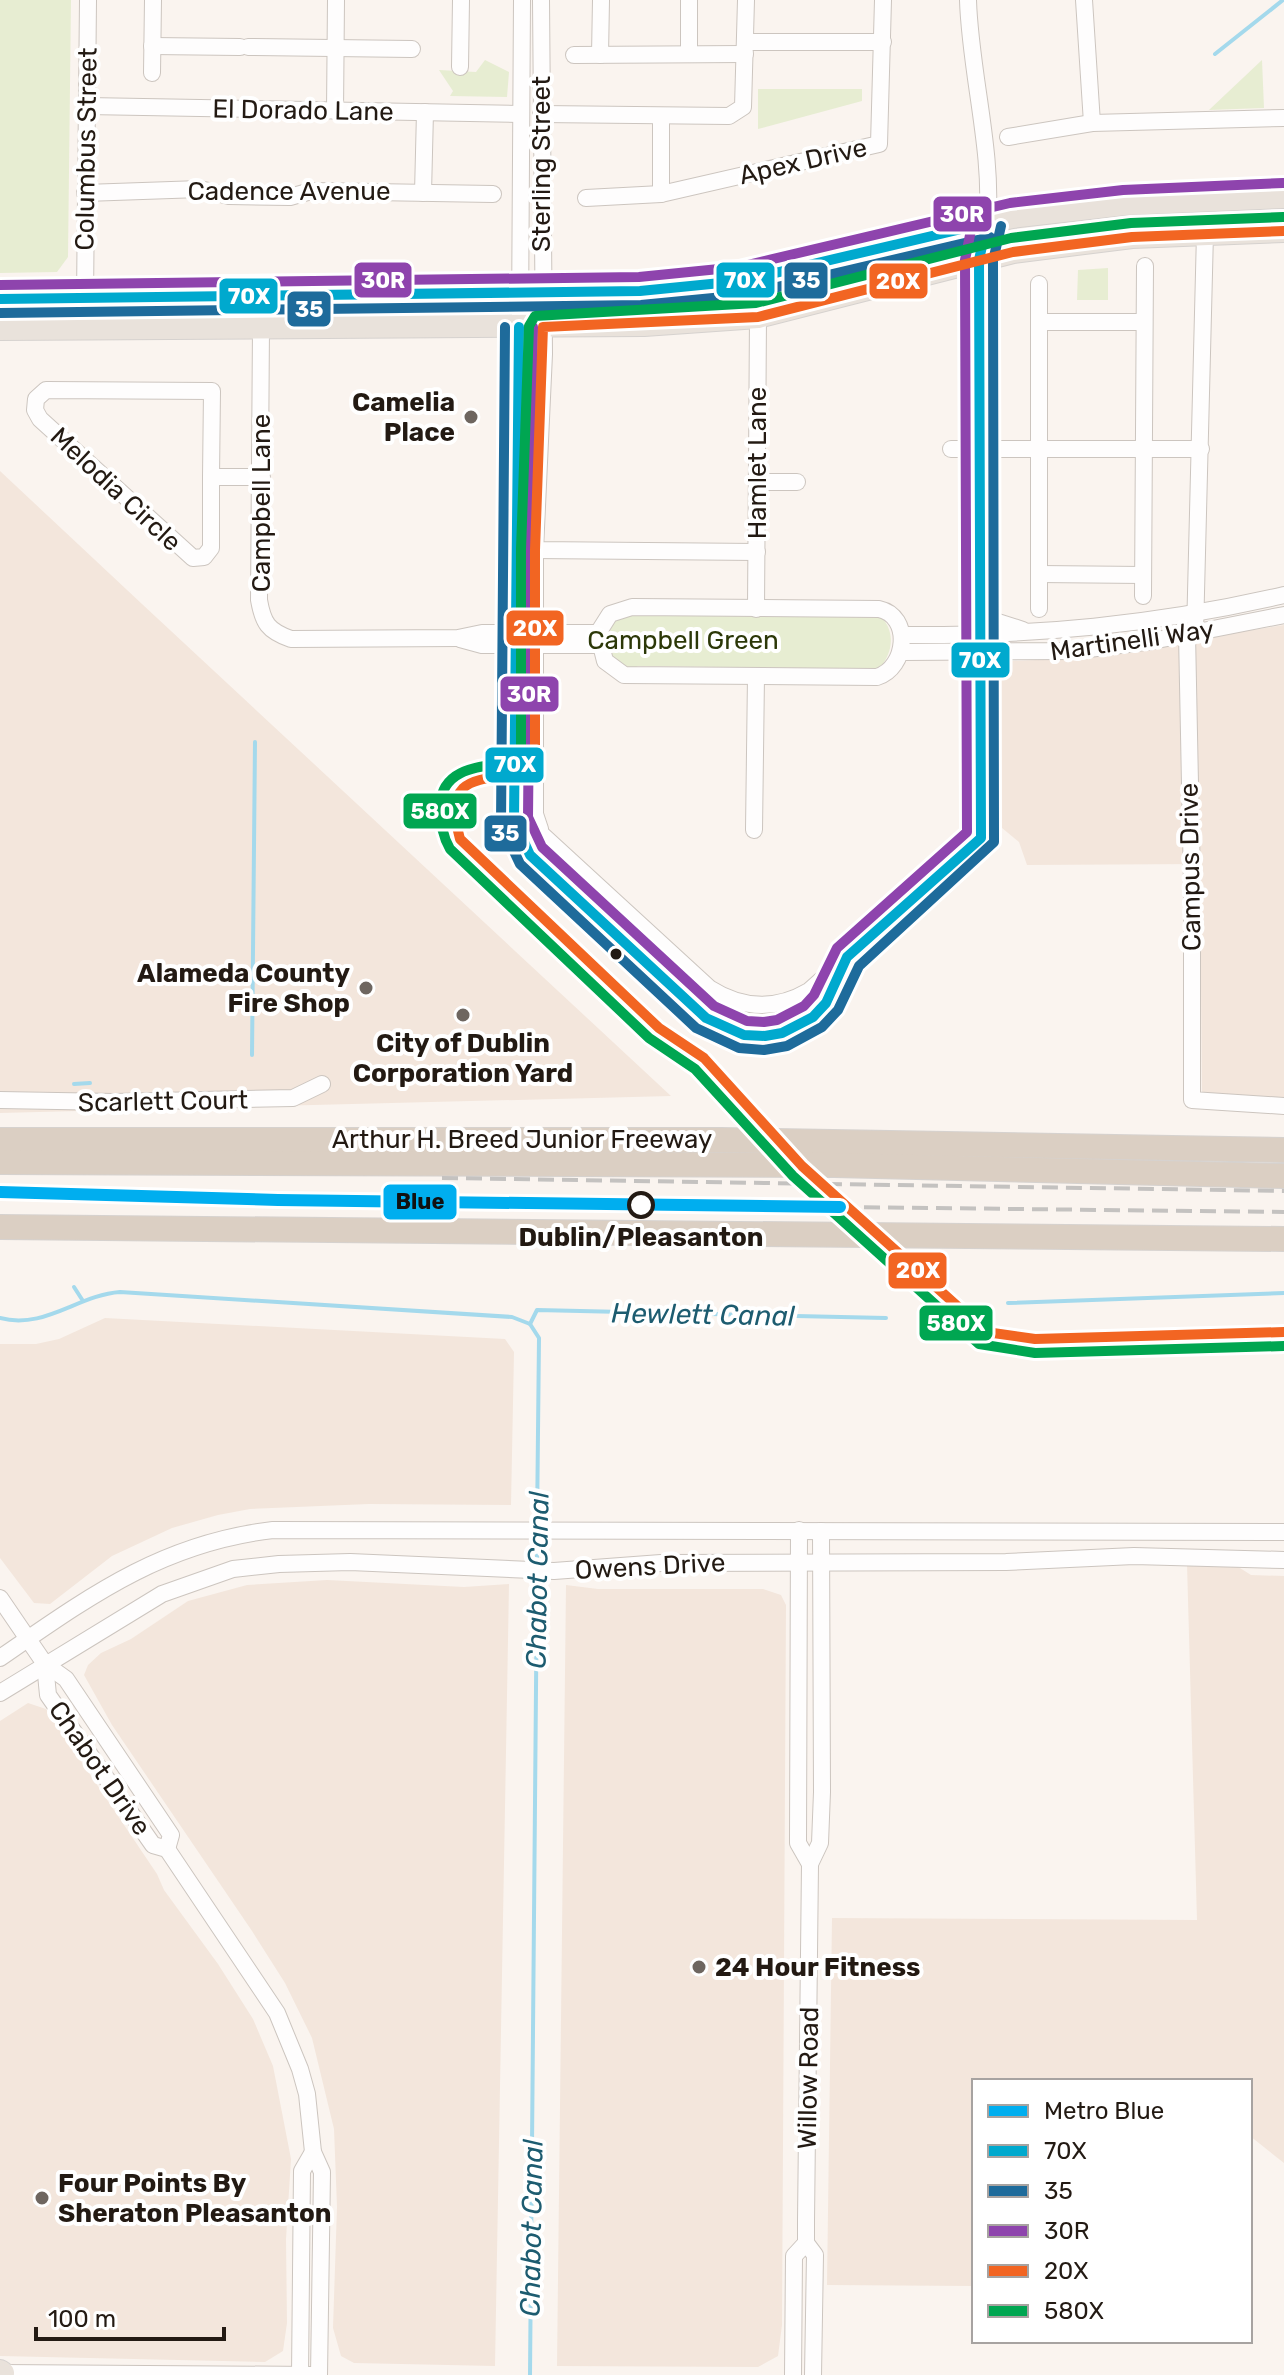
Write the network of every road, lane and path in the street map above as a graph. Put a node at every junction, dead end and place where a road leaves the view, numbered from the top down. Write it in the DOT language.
graph roads {
  1 [pos="88,0"];
  2 [pos="153,0"];
  3 [pos="336,0"];
  4 [pos="461,0"];
  5 [pos="522,0"];
  6 [pos="541,0"];
  7 [pos="601,0"];
  8 [pos="689,0"];
  9 [pos="746,0"];
  10 [pos="883,0"];
  11 [pos="968,0"];
  12 [pos="1084,0"];
  13 [pos="883,42"];
  14 [pos="152,46"];
  15 [pos="335,48"];
  16 [pos="745,48"];
  17 [pos="412,49"];
  18 [pos="689,54"];
  19 [pos="574,55"];
  20 [pos="600,55"];
  21 [pos="460,67"];
  22 [pos="152,73"];
  23 [pos="87,106"];
  24 [pos="335,111"];
  25 [pos="425,112"];
  26 [pos="520,114"];
  27 [pos="541,114"];
  28 [pos="661,116"];
  29 [pos="1284,118"];
  30 [pos="1092,123"];
  31 [pos="1008,137"];
  32 [pos="85,193"];
  33 [pos="423,193"];
  34 [pos="493,194"];
  35 [pos="661,194"];
  36 [pos="1284,197"];
  37 [pos="586,198"];
  38 [pos="987,223"];
  39 [pos="1284,231"];
  40 [pos="1205,233"];
  41 [pos="979,260"];
  42 [pos="1145,266"];
  43 [pos="1039,284"];
  44 [pos="518,293"];
  45 [pos="542,293"];
  46 [pos="85,297"];
  47 [pos="0,299"];
  48 [pos="758,317"];
  49 [pos="1039,322"];
  50 [pos="1144,322"];
  51 [pos="261,327"];
  52 [pos="519,327"];
  53 [pos="543,327"];
  54 [pos="0,329"];
  55 [pos="951,449"];
  56 [pos="979,449"];
  57 [pos="1039,449"];
  58 [pos="1144,449"];
  59 [pos="1201,449"];
  60 [pos="211,477"];
  61 [pos="262,477"];
  62 [pos="757,482"];
  63 [pos="797,482"];
  64 [pos="518,537"];
  65 [pos="535,550"];
  66 [pos="757,552"];
  67 [pos="1039,574"];
  68 [pos="1143,575"];
  69 [pos="1284,595"];
  70 [pos="1143,596"];
  71 [pos="979,602"];
  72 [pos="756,609"];
  73 [pos="1039,609"];
  74 [pos="1196,614"];
  75 [pos="1284,615"];
  76 [pos="1085,630"];
  77 [pos="1191,633"];
  78 [pos="979,636"];
  79 [pos="517,639"];
  80 [pos="536,639"];
  81 [pos="598,639"];
  82 [pos="902,644"];
  83 [pos="979,653"];
  84 [pos="756,676"];
  85 [pos="540,829"];
  86 [pos="754,830"];
  87 [pos="322,1084"];
  88 [pos="0,1100"];
  89 [pos="1284,1106"];
  90 [pos="8,1137"];
  91 [pos="1284,1150"];
  92 [pos="0,1162"];
  93 [pos="1284,1176"];
  94 [pos="0,1227"];
  95 [pos="1284,1239"];
  96 [pos="799,1530"];
  97 [pos="821,1531"];
  98 [pos="1284,1532"];
  99 [pos="1284,1560"];
  100 [pos="798,1561"];
  101 [pos="822,1561"];
  102 [pos="0,1598"];
  103 [pos="28,1639"];
  104 [pos="0,1658"];
  105 [pos="45,1664"];
  106 [pos="0,1693"];
  107 [pos="167,1849"];
  108 [pos="810,1864"];
  109 [pos="313,2152"];
  110 [pos="806,2243"];
  111 [pos="1,2372"];
  112 [pos="300,2375"];
  113 [pos="313,2375"];
  114 [pos="319,2375"];
  115 [pos="793,2375"];
  116 [pos="813,2375"];
  1 -- 23 [label="street, Columbus Street"];
  2 -- 14 [label="street"];
  3 -- 15 [label="street"];
  4 -- 21 [label="street"];
  5 -- 26 [label="street, Sterling Street"];
  6 -- 27 [label="street, Sterling Street"];
  7 -- 20 [label="street"];
  8 -- 18 [label="street"];
  9 -- 16 [label="street"];
  10 -- 13 [label="street, Apex Drive"];
  11 -- 38 [label="street"];
  12 -- 30 [label="street"];
  13 -- 16 [label="street"];
  13 -- 35 [label="street, Apex Drive"];
  14 -- 15 [label="street"];
  14 -- 22 [label="street"];
  15 -- 17 [label="street"];
  15 -- 24 [label="street"];
  16 -- 18 [label="street"];
  16 -- 28 [label="street"];
  18 -- 20 [label="street"];
  19 -- 20 [label="street"];
  23 -- 24 [label="street, El Dorado Lane"];
  23 -- 32 [label="street, Columbus Street"];
  24 -- 25 [label="street, El Dorado Lane"];
  25 -- 26 [label="street, El Dorado Lane"];
  25 -- 33 [label="street"];
  26 -- 44 [label="street, Sterling Street"];
  27 -- 28 [label="street"];
  27 -- 45 [label="street, Sterling Street"];
  28 -- 35 [label="street"];
  29 -- 30 [label="street"];
  30 -- 31 [label="street"];
  32 -- 33 [label="street, Cadence Avenue"];
  32 -- 46 [label="street, Columbus Street"];
  33 -- 34 [label="street, Cadence Avenue"];
  35 -- 37 [label="street, Apex Drive"];
  36 -- 38 [label="main road"];
  38 -- 41 [label="street"];
  38 -- 45 [label="main road"];
  39 -- 40 [label="main road"];
  40 -- 41 [label="main road"];
  40 -- 59 [label="street, Campus Drive"];
  41 -- 48 [label="main road"];
  41 -- 56 [label="street"];
  42 -- 50 [label="street"];
  43 -- 49 [label="street"];
  44 -- 45 [label="main road"];
  44 -- 46 [label="main road"];
  44 -- 52 [label="street, Sterling Street"];
  45 -- 53 [label="street, Sterling Street"];
  46 -- 47 [label="main road"];
  48 -- 53 [label="main road"];
  48 -- 62 [label="street, Hamlet Lane"];
  49 -- 50 [label="street"];
  49 -- 57 [label="street"];
  50 -- 58 [label="street"];
  51 -- 52 [label="main road"];
  51 -- 54 [label="main road"];
  51 -- 61 [label="street, Campbell Lane"];
  52 -- 53 [label="main road"];
  52 -- 64 [label="street, Sterling Street"];
  53 -- 65 [label="street, Sterling Street"];
  55 -- 56 [label="street"];
  56 -- 57 [label="street"];
  56 -- 71 [label="street"];
  57 -- 58 [label="street"];
  57 -- 67 [label="street"];
  58 -- 59 [label="street"];
  58 -- 68 [label="street"];
  59 -- 74 [label="street, Campus Drive"];
  60 -- 60 [label="street, Melodia Circle"];
  60 -- 61 [label="street"];
  61 -- 79 [label="street, Campbell Lane"];
  62 -- 63 [label="street"];
  62 -- 66 [label="street, Hamlet Lane"];
  64 -- 65 [label="street"];
  64 -- 79 [label="street, Sterling Street"];
  65 -- 66 [label="street"];
  65 -- 80 [label="street, Sterling Street"];
  66 -- 72 [label="street, Hamlet Lane"];
  67 -- 68 [label="street"];
  67 -- 73 [label="street"];
  68 -- 70 [label="street"];
  69 -- 74 [label="street, Martinelli Way"];
  71 -- 76 [label="street, Martinelli Way"];
  71 -- 78 [label="street"];
  72 -- 81 [label="street"];
  72 -- 82 [label="street"];
  74 -- 76 [label="street, Martinelli Way"];
  74 -- 77 [label="street, Campus Drive"];
  75 -- 77 [label="street, Martinelli Way"];
  76 -- 78 [label="street, Martinelli Way"];
  77 -- 83 [label="street, Martinelli Way"];
  77 -- 89 [label="street, Campus Drive"];
  78 -- 82 [label="street"];
  78 -- 83 [label="street"];
  79 -- 80 [label="street, Campbell Lane"];
  79 -- 85 [label="street, Sterling Street"];
  80 -- 81 [label="street"];
  80 -- 85 [label="street, Sterling Street"];
  81 -- 84 [label="street"];
  82 -- 83 [label="street"];
  82 -- 84 [label="street"];
  83 -- 85 [label="street, Sterling Street"];
  84 -- 86 [label="street"];
  87 -- 88 [label="street, Scarlett Court"];
  90 -- 91 [label="highway, Arthur H. Breed Junior Freeway"];
  92 -- 93 [label="highway"];
  94 -- 95 [label="highway"];
  96 -- 97 [label="street, Owens Drive"];
  96 -- 100 [label="street, Willow Road"];
  96 -- 103 [label="street, Owens Drive"];
  97 -- 98 [label="street, Owens Drive"];
  97 -- 101 [label="street, Willow Road"];
  99 -- 101 [label="street, Owens Drive"];
  100 -- 101 [label="street, Owens Drive"];
  100 -- 105 [label="street, Owens Drive"];
  100 -- 108 [label="street, Willow Road"];
  101 -- 108 [label="street, Willow Road"];
  102 -- 103 [label="street"];
  103 -- 104 [label="street, Owens Drive"];
  103 -- 105 [label="street"];
  105 -- 106 [label="street, Owens Drive"];
  105 -- 107 [label="street, Chabot Drive"];
  105 -- 107 [label="street, Chabot Drive"];
  107 -- 109 [label="street, Chabot Drive"];
  108 -- 110 [label="street, Willow Road"];
  109 -- 112 [label="street, Chabot Drive"];
  109 -- 114 [label="street, Chabot Drive"];
  110 -- 115 [label="street, Willow Road"];
  110 -- 116 [label="street, Willow Road"];
  111 -- 112 [label="street"];
  112 -- 113 [label="street"];
}
